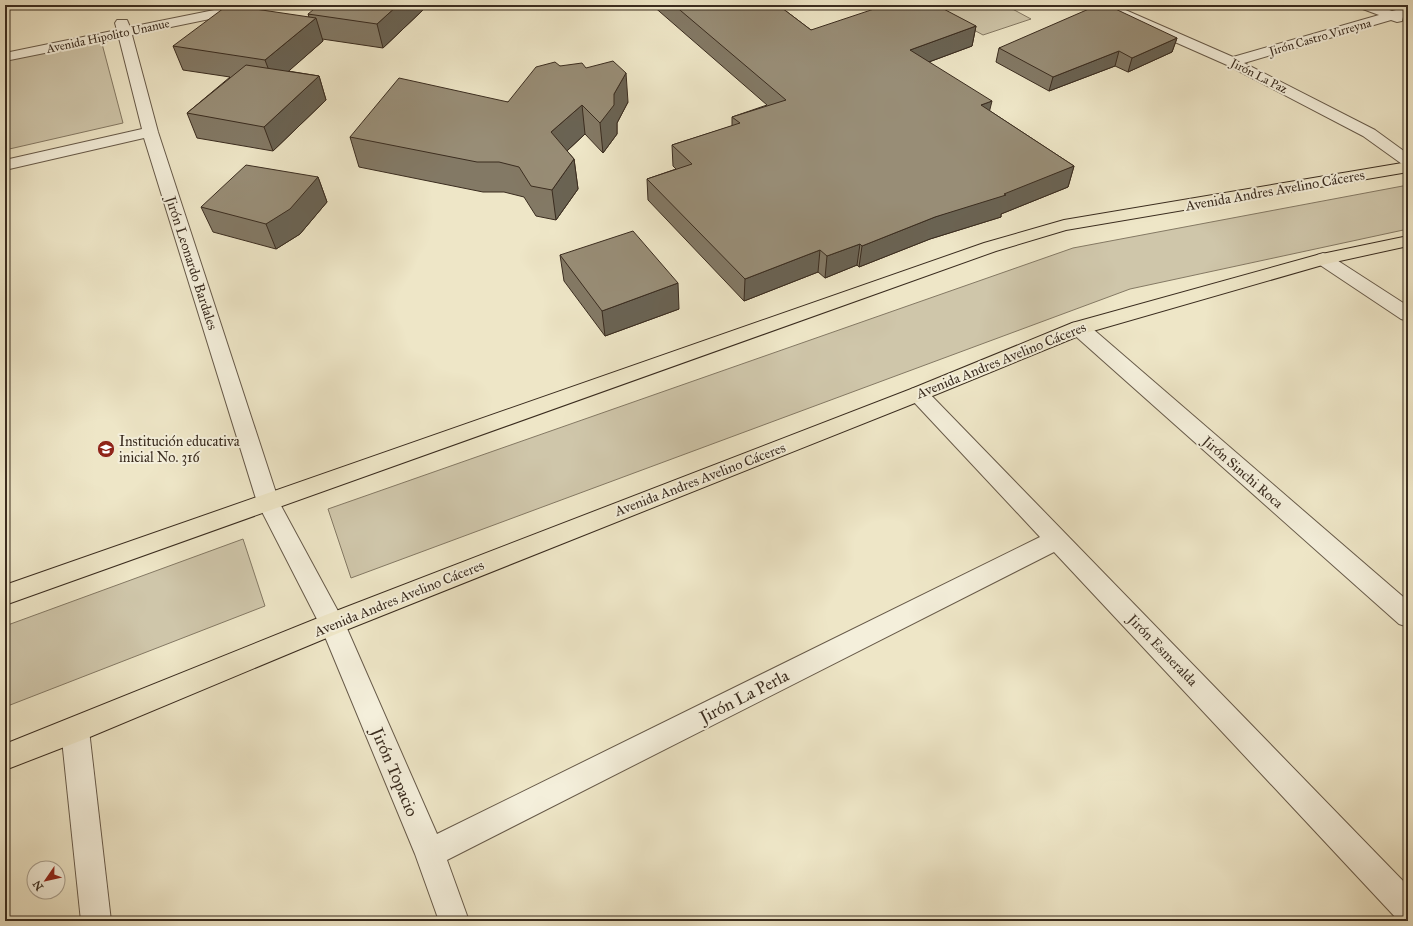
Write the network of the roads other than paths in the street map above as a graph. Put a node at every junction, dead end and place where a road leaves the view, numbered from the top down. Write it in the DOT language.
graph roads {
  1 [pos="211,5"];
  2 [pos="258,5"];
  3 [pos="1103,5"];
  4 [pos="1365,5"];
  5 [pos="1408,11"];
  6 [pos="1391,16"];
  7 [pos="1408,23"];
  8 [pos="123,28"];
  9 [pos="5,47"];
  10 [pos="5,57"];
  11 [pos="1232,62"];
  12 [pos="150,132"];
  13 [pos="1408,161"];
  14 [pos="5,165"];
  15 [pos="1408,167"];
  16 [pos="1408,241"];
  17 [pos="1323,259"];
  18 [pos="1408,315"];
  19 [pos="1079,328"];
  20 [pos="918,394"];
  21 [pos="268,502"];
  22 [pos="1058,539"];
  23 [pos="5,595"];
  24 [pos="1408,616"];
  25 [pos="332,624"];
  26 [pos="75,730"];
  27 [pos="5,757"];
  28 [pos="430,853"];
  29 [pos="1408,908"];
  30 [pos="96,921"];
  31 [pos="454,921"];
  1 -- 8 [label="street, Avenida Hipolito Unanue"];
  2 -- 8 [label="street, Avenida Hipolito Unanue"];
  3 -- 11 [label="street, Jirón La Paz"];
  4 -- 6 [label="street"];
  5 -- 6 [label="street, Jirón Castro Virreyna"];
  6 -- 7 [label="street"];
  6 -- 11 [label="street, Jirón Castro Virreyna"];
  8 -- 9 [label="street, Avenida Hipolito Unanue"];
  8 -- 10 [label="street, Avenida Hipolito Unanue"];
  8 -- 12 [label="street, Jirón Leonardo Bardales"];
  11 -- 13 [label="street, Jirón La Paz"];
  12 -- 14 [label="street"];
  12 -- 21 [label="street, Jirón Leonardo Bardales"];
  15 -- 21 [label="main road, Avenida Andres Avelino Cáceres"];
  16 -- 17 [label="main road, Avenida Andres Avelino Cáceres"];
  17 -- 18 [label="street"];
  17 -- 19 [label="main road, Avenida Andres Avelino Cáceres"];
  19 -- 20 [label="main road, Avenida Andres Avelino Cáceres"];
  19 -- 24 [label="street, Jirón Sinchi Roca"];
  20 -- 22 [label="street, Jirón Esmeralda"];
  20 -- 25 [label="main road, Avenida Andres Avelino Cáceres"];
  21 -- 23 [label="main road, Avenida Andres Avelino Cáceres"];
  21 -- 25 [label="street, Jirón Leonardo Bardales"];
  22 -- 28 [label="street, Jirón La Perla"];
  22 -- 29 [label="street, Jirón Esmeralda"];
  25 -- 26 [label="main road, Avenida Andres Avelino Cáceres"];
  25 -- 28 [label="street, Jirón Topacio"];
  26 -- 27 [label="main road, Avenida Andres Avelino Cáceres"];
  26 -- 30 [label="street"];
  28 -- 31 [label="street, Jirón Topacio"];
}
